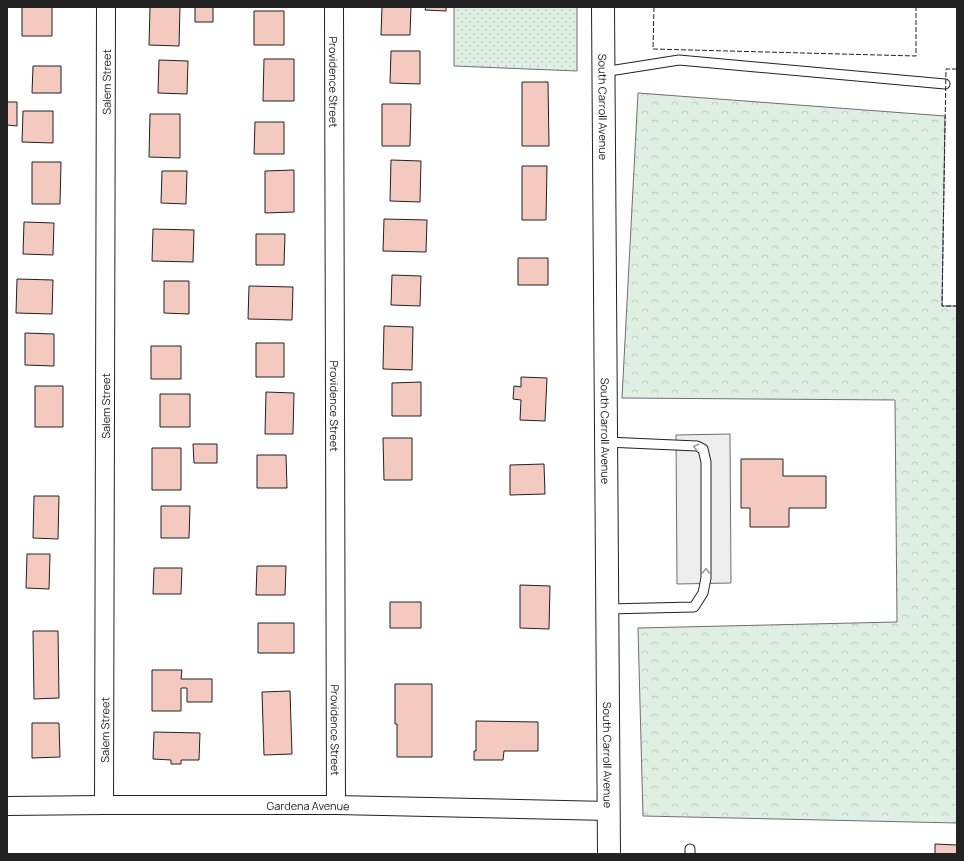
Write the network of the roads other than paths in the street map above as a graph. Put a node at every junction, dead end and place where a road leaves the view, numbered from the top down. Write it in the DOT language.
graph roads {
  1 [pos="106,7"];
  2 [pos="334,7"];
  3 [pos="602,7"];
  4 [pos="603,72"];
  5 [pos="946,84"];
  6 [pos="606,442"];
  7 [pos="607,609"];
  8 [pos="104,805"];
  9 [pos="336,805"];
  10 [pos="7,806"];
  11 [pos="609,811"];
  12 [pos="609,854"];
  1 -- 8 [label="street, Salem Street"];
  2 -- 9 [label="street, Providence Street"];
  3 -- 4 [label="street, South Carroll Avenue"];
  4 -- 5 [label="lane"];
  4 -- 6 [label="street, South Carroll Avenue"];
  6 -- 7 [label="street, South Carroll Avenue"];
  7 -- 6 [label="lane, one-way"];
  7 -- 11 [label="street, South Carroll Avenue"];
  8 -- 9 [label="street, Gardena Avenue"];
  8 -- 10 [label="street, Gardena Avenue"];
  9 -- 11 [label="street, Gardena Avenue"];
  11 -- 12 [label="street, South Carroll Avenue"];
}
